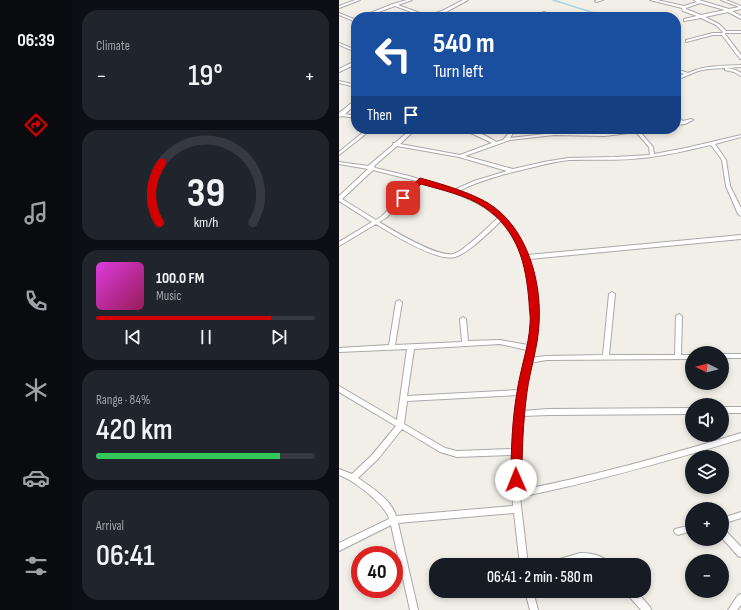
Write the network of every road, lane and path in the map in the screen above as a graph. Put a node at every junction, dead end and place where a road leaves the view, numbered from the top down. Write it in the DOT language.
graph roads {
  1 [pos="357,0"];
  2 [pos="410,0"];
  3 [pos="465,0"];
  4 [pos="652,0"];
  5 [pos="696,0"];
  6 [pos="723,0"];
  7 [pos="700,2"];
  8 [pos="666,3"];
  9 [pos="394,5"];
  10 [pos="659,6"];
  11 [pos="713,6"];
  12 [pos="339,7"];
  13 [pos="684,7"];
  14 [pos="741,7"];
  15 [pos="728,10"];
  16 [pos="375,12"];
  17 [pos="414,12"];
  18 [pos="442,12"];
  19 [pos="339,14"];
  20 [pos="700,17"];
  21 [pos="351,18"];
  22 [pos="741,18"];
  23 [pos="685,20"];
  24 [pos="741,32"];
  25 [pos="724,33"];
  26 [pos="687,41"];
  27 [pos="339,44"];
  28 [pos="351,46"];
  29 [pos="348,48"];
  30 [pos="351,49"];
  31 [pos="734,49"];
  32 [pos="741,49"];
  33 [pos="741,58"];
  34 [pos="351,65"];
  35 [pos="741,66"];
  36 [pos="718,67"];
  37 [pos="339,71"];
  38 [pos="681,72"];
  39 [pos="688,74"];
  40 [pos="741,75"];
  41 [pos="681,77"];
  42 [pos="339,82"];
  43 [pos="351,85"];
  44 [pos="351,106"];
  45 [pos="340,115"];
  46 [pos="351,116"];
  47 [pos="691,120"];
  48 [pos="683,123"];
  49 [pos="364,134"];
  50 [pos="408,134"];
  51 [pos="476,134"];
  52 [pos="510,134"];
  53 [pos="611,134"];
  54 [pos="640,134"];
  55 [pos="578,135"];
  56 [pos="741,136"];
  57 [pos="505,140"];
  58 [pos="494,143"];
  59 [pos="712,143"];
  60 [pos="395,144"];
  61 [pos="339,154"];
  62 [pos="652,155"];
  63 [pos="460,156"];
  64 [pos="339,163"];
  65 [pos="371,167"];
  66 [pos="515,171"];
  67 [pos="420,181"];
  68 [pos="454,192"];
  69 [pos="339,199"];
  70 [pos="741,214"];
  71 [pos="501,218"];
  72 [pos="376,221"];
  73 [pos="741,237"];
  74 [pos="339,244"];
  75 [pos="527,257"];
  76 [pos="612,294"];
  77 [pos="399,302"];
  78 [pos="679,316"];
  79 [pos="463,318"];
  80 [pos="465,343"];
  81 [pos="392,346"];
  82 [pos="411,346"];
  83 [pos="530,348"];
  84 [pos="339,350"];
  85 [pos="685,356"];
  86 [pos="729,356"];
  87 [pos="741,356"];
  88 [pos="606,357"];
  89 [pos="678,357"];
  90 [pos="527,361"];
  91 [pos="339,389"];
  92 [pos="522,392"];
  93 [pos="404,399"];
  94 [pos="729,410"];
  95 [pos="741,410"];
  96 [pos="685,411"];
  97 [pos="520,414"];
  98 [pos="400,426"];
  99 [pos="741,436"];
  100 [pos="516,452"];
  101 [pos="339,472"];
  102 [pos="353,478"];
  103 [pos="517,494"];
  104 [pos="518,509"];
  105 [pos="741,515"];
  106 [pos="729,519"];
  107 [pos="394,520"];
  108 [pos="685,530"];
  109 [pos="678,532"];
  110 [pos="729,540"];
  111 [pos="339,547"];
  112 [pos="741,553"];
  113 [pos="523,558"];
  114 [pos="578,558"];
  115 [pos="596,558"];
  116 [pos="531,598"];
  117 [pos="636,598"];
  118 [pos="741,598"];
  119 [pos="414,610"];
  120 [pos="534,610"];
  121 [pos="647,610"];
  122 [pos="732,610"];
  1 -- 12 [label="street"];
  2 -- 9 [label="street"];
  3 -- 18 [label="street"];
  4 -- 8 [label="street"];
  5 -- 7 [label="street"];
  6 -- 14 [label="street"];
  7 -- 11 [label="street"];
  7 -- 13 [label="street"];
  8 -- 10 [label="street"];
  8 -- 13 [label="street"];
  9 -- 16 [label="street"];
  9 -- 17 [label="street"];
  11 -- 14 [label="street"];
  11 -- 15 [label="street"];
  13 -- 20 [label="street"];
  14 -- 15 [label="street"];
  15 -- 20 [label="street"];
  15 -- 22 [label="street"];
  19 -- 21 [label="street"];
  20 -- 23 [label="street"];
  20 -- 25 [label="street"];
  24 -- 25 [label="street"];
  25 -- 26 [label="street"];
  25 -- 31 [label="street"];
  27 -- 29 [label="street"];
  28 -- 29 [label="street"];
  29 -- 30 [label="street"];
  31 -- 32 [label="street"];
  31 -- 33 [label="street"];
  34 -- 37 [label="street"];
  35 -- 36 [label="street"];
  36 -- 39 [label="street"];
  36 -- 40 [label="street"];
  38 -- 39 [label="street"];
  39 -- 41 [label="street"];
  42 -- 43 [label="street"];
  44 -- 45 [label="street"];
  45 -- 46 [label="street"];
  47 -- 48 [label="street"];
  49 -- 61 [label="street"];
  50 -- 60 [label="street"];
  51 -- 58 [label="street"];
  52 -- 57 [label="street"];
  53 -- 55 [label="street"];
  54 -- 62 [label="street"];
  55 -- 57 [label="street"];
  56 -- 59 [label="street"];
  57 -- 58 [label="street"];
  58 -- 63 [label="street"];
  59 -- 62 [label="street"];
  59 -- 70 [label="street"];
  60 -- 63 [label="street"];
  60 -- 65 [label="street"];
  62 -- 66 [label="street"];
  63 -- 66 [label="street"];
  64 -- 65 [label="street"];
  65 -- 67 [label="street"];
  65 -- 69 [label="street"];
  66 -- 68 [label="street"];
  67 -- 68 [label="street"];
  67 -- 72 [label="street"];
  68 -- 71 [label="street"];
  69 -- 72 [label="street"];
  71 -- 72 [label="street"];
  71 -- 75 [label="street"];
  72 -- 74 [label="street"];
  73 -- 75 [label="street"];
  75 -- 83 [label="street"];
  76 -- 88 [label="street"];
  77 -- 81 [label="street"];
  78 -- 89 [label="street"];
  79 -- 80 [label="street"];
  80 -- 82 [label="street"];
  80 -- 83 [label="street"];
  81 -- 82 [label="street"];
  81 -- 84 [label="street"];
  82 -- 93 [label="street"];
  83 -- 90 [label="street"];
  85 -- 89 [label="street"];
  86 -- 87 [label="street"];
  88 -- 89 [label="street"];
  88 -- 90 [label="street"];
  90 -- 92 [label="street"];
  91 -- 98 [label="street"];
  92 -- 93 [label="street"];
  92 -- 97 [label="street"];
  93 -- 98 [label="street"];
  94 -- 95 [label="street"];
  96 -- 97 [label="street"];
  97 -- 100 [label="street"];
  98 -- 100 [label="street"];
  98 -- 102 [label="street"];
  99 -- 103 [label="street"];
  100 -- 103 [label="street"];
  101 -- 102 [label="street"];
  102 -- 107 [label="street"];
  103 -- 104 [label="street"];
  104 -- 107 [label="street"];
  104 -- 113 [label="street"];
  105 -- 106 [label="street"];
  107 -- 111 [label="street"];
  107 -- 119 [label="street"];
  108 -- 109 [label="street"];
  110 -- 112 [label="street"];
  114 -- 115 [label="street"];
  116 -- 120 [label="street"];
  117 -- 121 [label="street"];
  118 -- 122 [label="street"];
}
